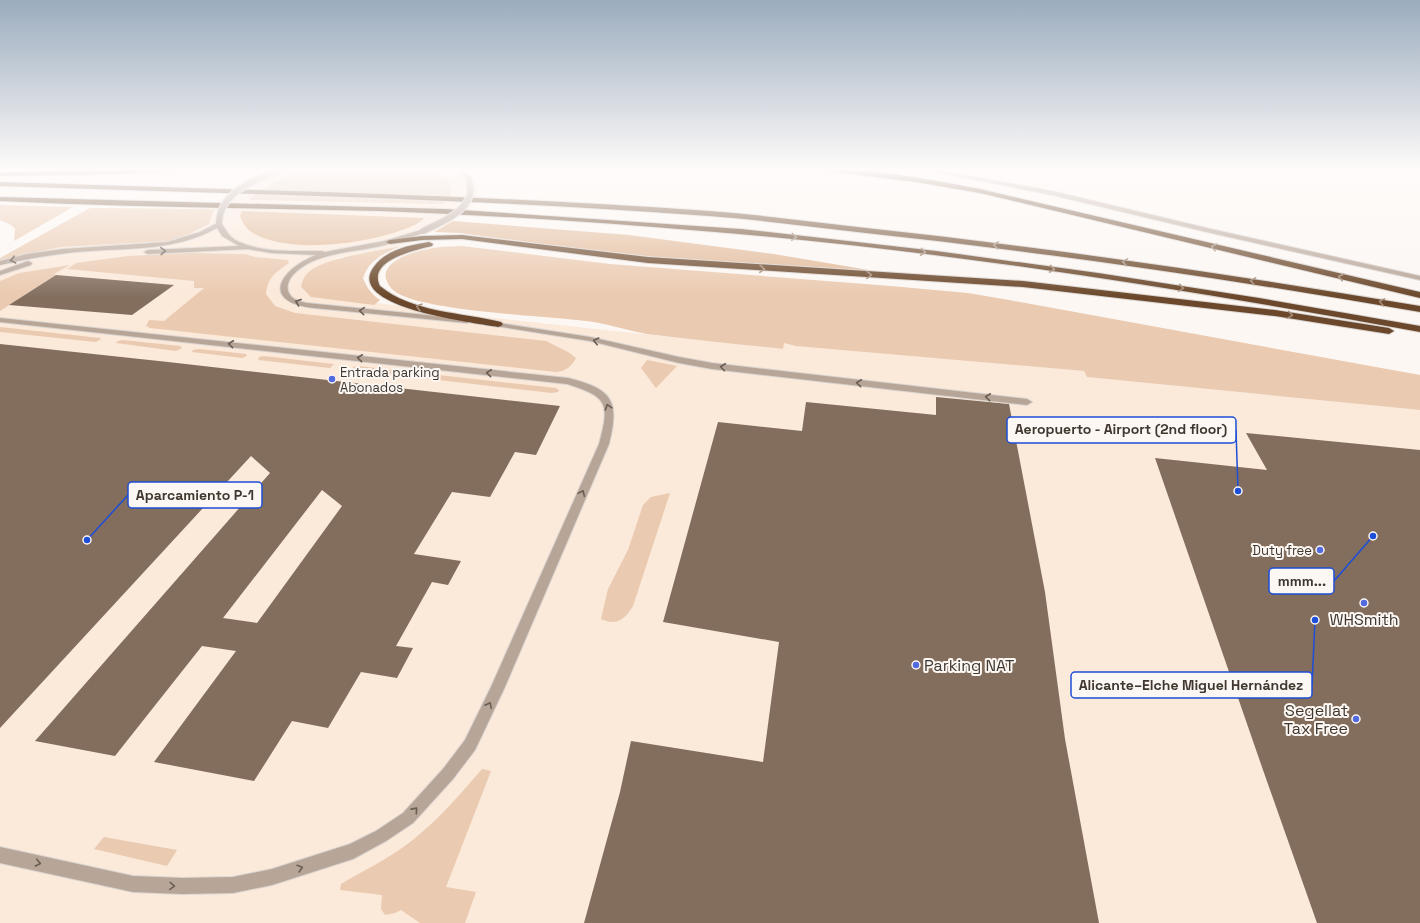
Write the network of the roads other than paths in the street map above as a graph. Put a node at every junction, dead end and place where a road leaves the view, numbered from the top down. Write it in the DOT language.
graph roads {
  1 [pos="222,211"];
  2 [pos="412,211"];
  3 [pos="458,211"];
  4 [pos="668,211"];
  5 [pos="1066,211"];
  6 [pos="1128,211"];
  7 [pos="218,224"];
  8 [pos="390,242"];
  9 [pos="257,248"];
  10 [pos="330,253"];
  11 [pos="0,264"];
  12 [pos="723,266"];
  13 [pos="0,273"];
  14 [pos="1420,278"];
  15 [pos="1420,295"];
  16 [pos="1420,309"];
  17 [pos="0,320"];
  18 [pos="498,324"];
  19 [pos="1420,329"];
  20 [pos="1420,336"];
  21 [pos="1027,402"];
  22 [pos="0,855"];
  1 -- 7 [label="street, bridge"];
  2 -- 19 [label="highway, one-way"];
  3 -- 8 [label="street, bridge"];
  16 -- 4 [label="highway, one-way"];
  15 -- 5 [label="highway, one-way"];
  6 -- 14 [label="street"];
  7 -- 9 [label="street"];
  7 -- 11 [label="street, one-way"];
  8 -- 10 [label="street"];
  8 -- 12 [label="highway"];
  9 -- 10 [label="street"];
  13 -- 9 [label="street, one-way"];
  18 -- 10 [label="street, one-way"];
  18 -- 12 [label="highway, one-way"];
  12 -- 20 [label="highway, one-way"];
  22 -- 17 [label="street, one-way"];
  21 -- 18 [label="street, one-way"];
}
